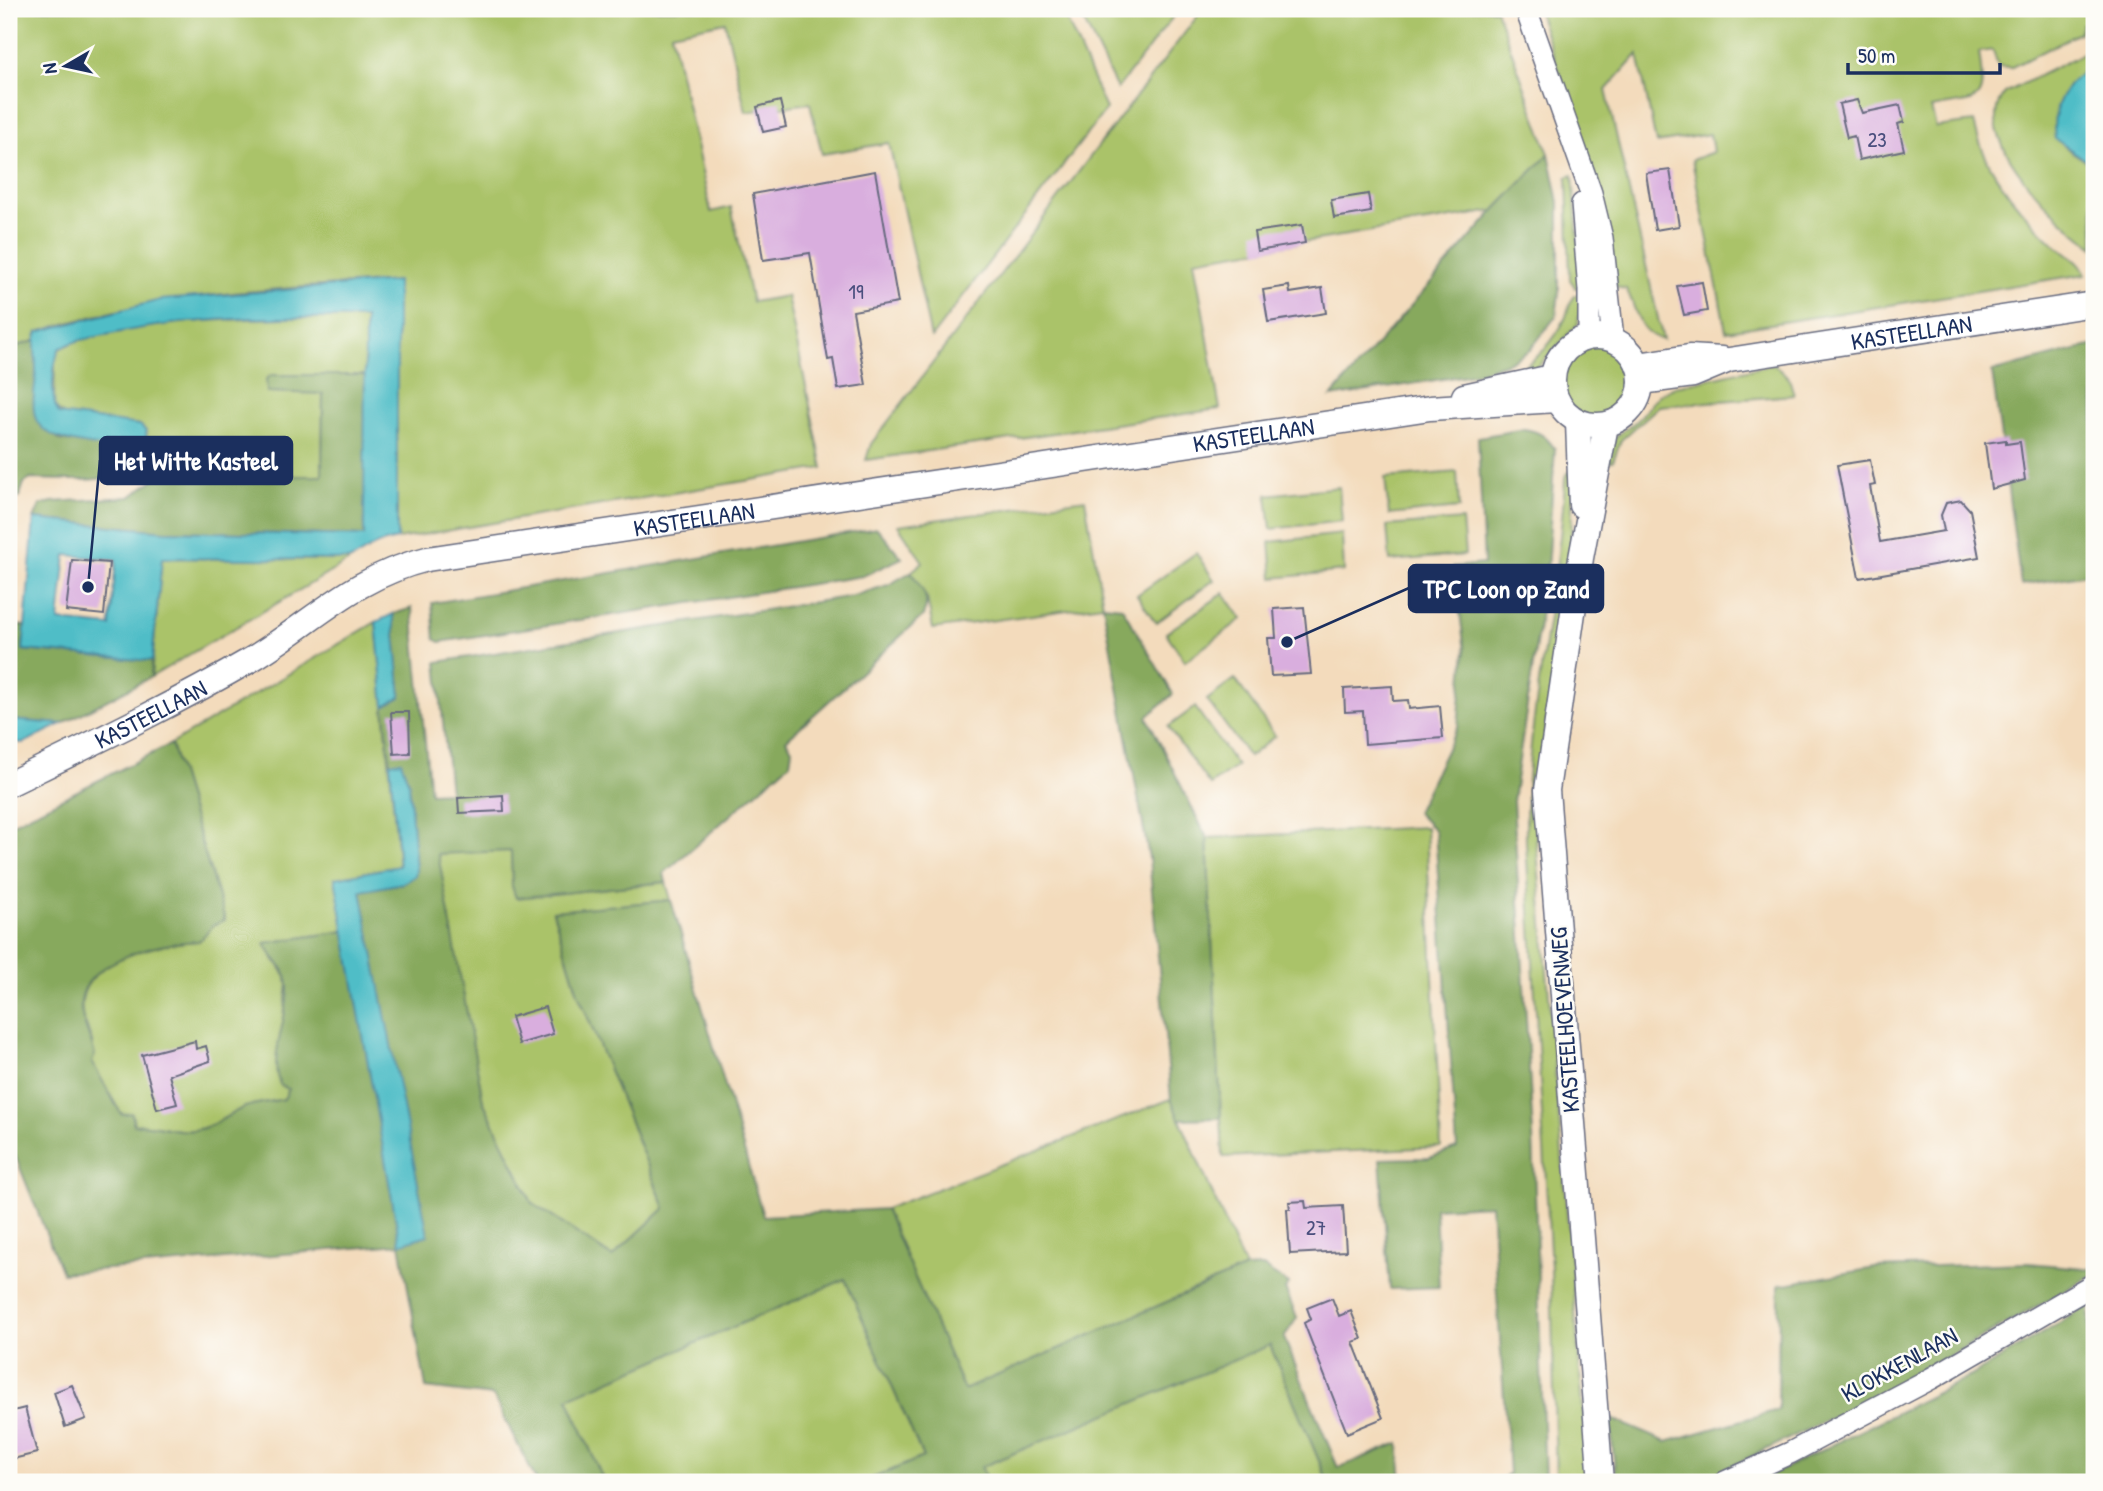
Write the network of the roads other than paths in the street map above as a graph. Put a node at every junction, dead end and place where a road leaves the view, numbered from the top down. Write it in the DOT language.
graph roads {
  1 [pos="1526,9"];
  2 [pos="2094,303"];
  3 [pos="1601,338"];
  4 [pos="1640,373"];
  5 [pos="1555,389"];
  6 [pos="1578,422"];
  7 [pos="1606,425"];
  8 [pos="1581,558"];
  9 [pos="9,784"];
  10 [pos="2094,1284"];
  11 [pos="1601,1482"];
  12 [pos="1725,1482"];
  1 -- 3 [label="street"];
  2 -- 4 [label="street, KASTEELLAAN"];
  3 -- 4 [label="street"];
  3 -- 5 [label="street"];
  4 -- 7 [label="street"];
  5 -- 6 [label="street"];
  5 -- 9 [label="street, KASTEELLAAN"];
  6 -- 7 [label="street"];
  6 -- 8 [label="street, KASTEELHOEVENWEG"];
  7 -- 8 [label="street, KASTEELHOEVENWEG"];
  8 -- 11 [label="street, KASTEELHOEVENWEG"];
  10 -- 12 [label="street, KLOKKENLAAN"];
}
